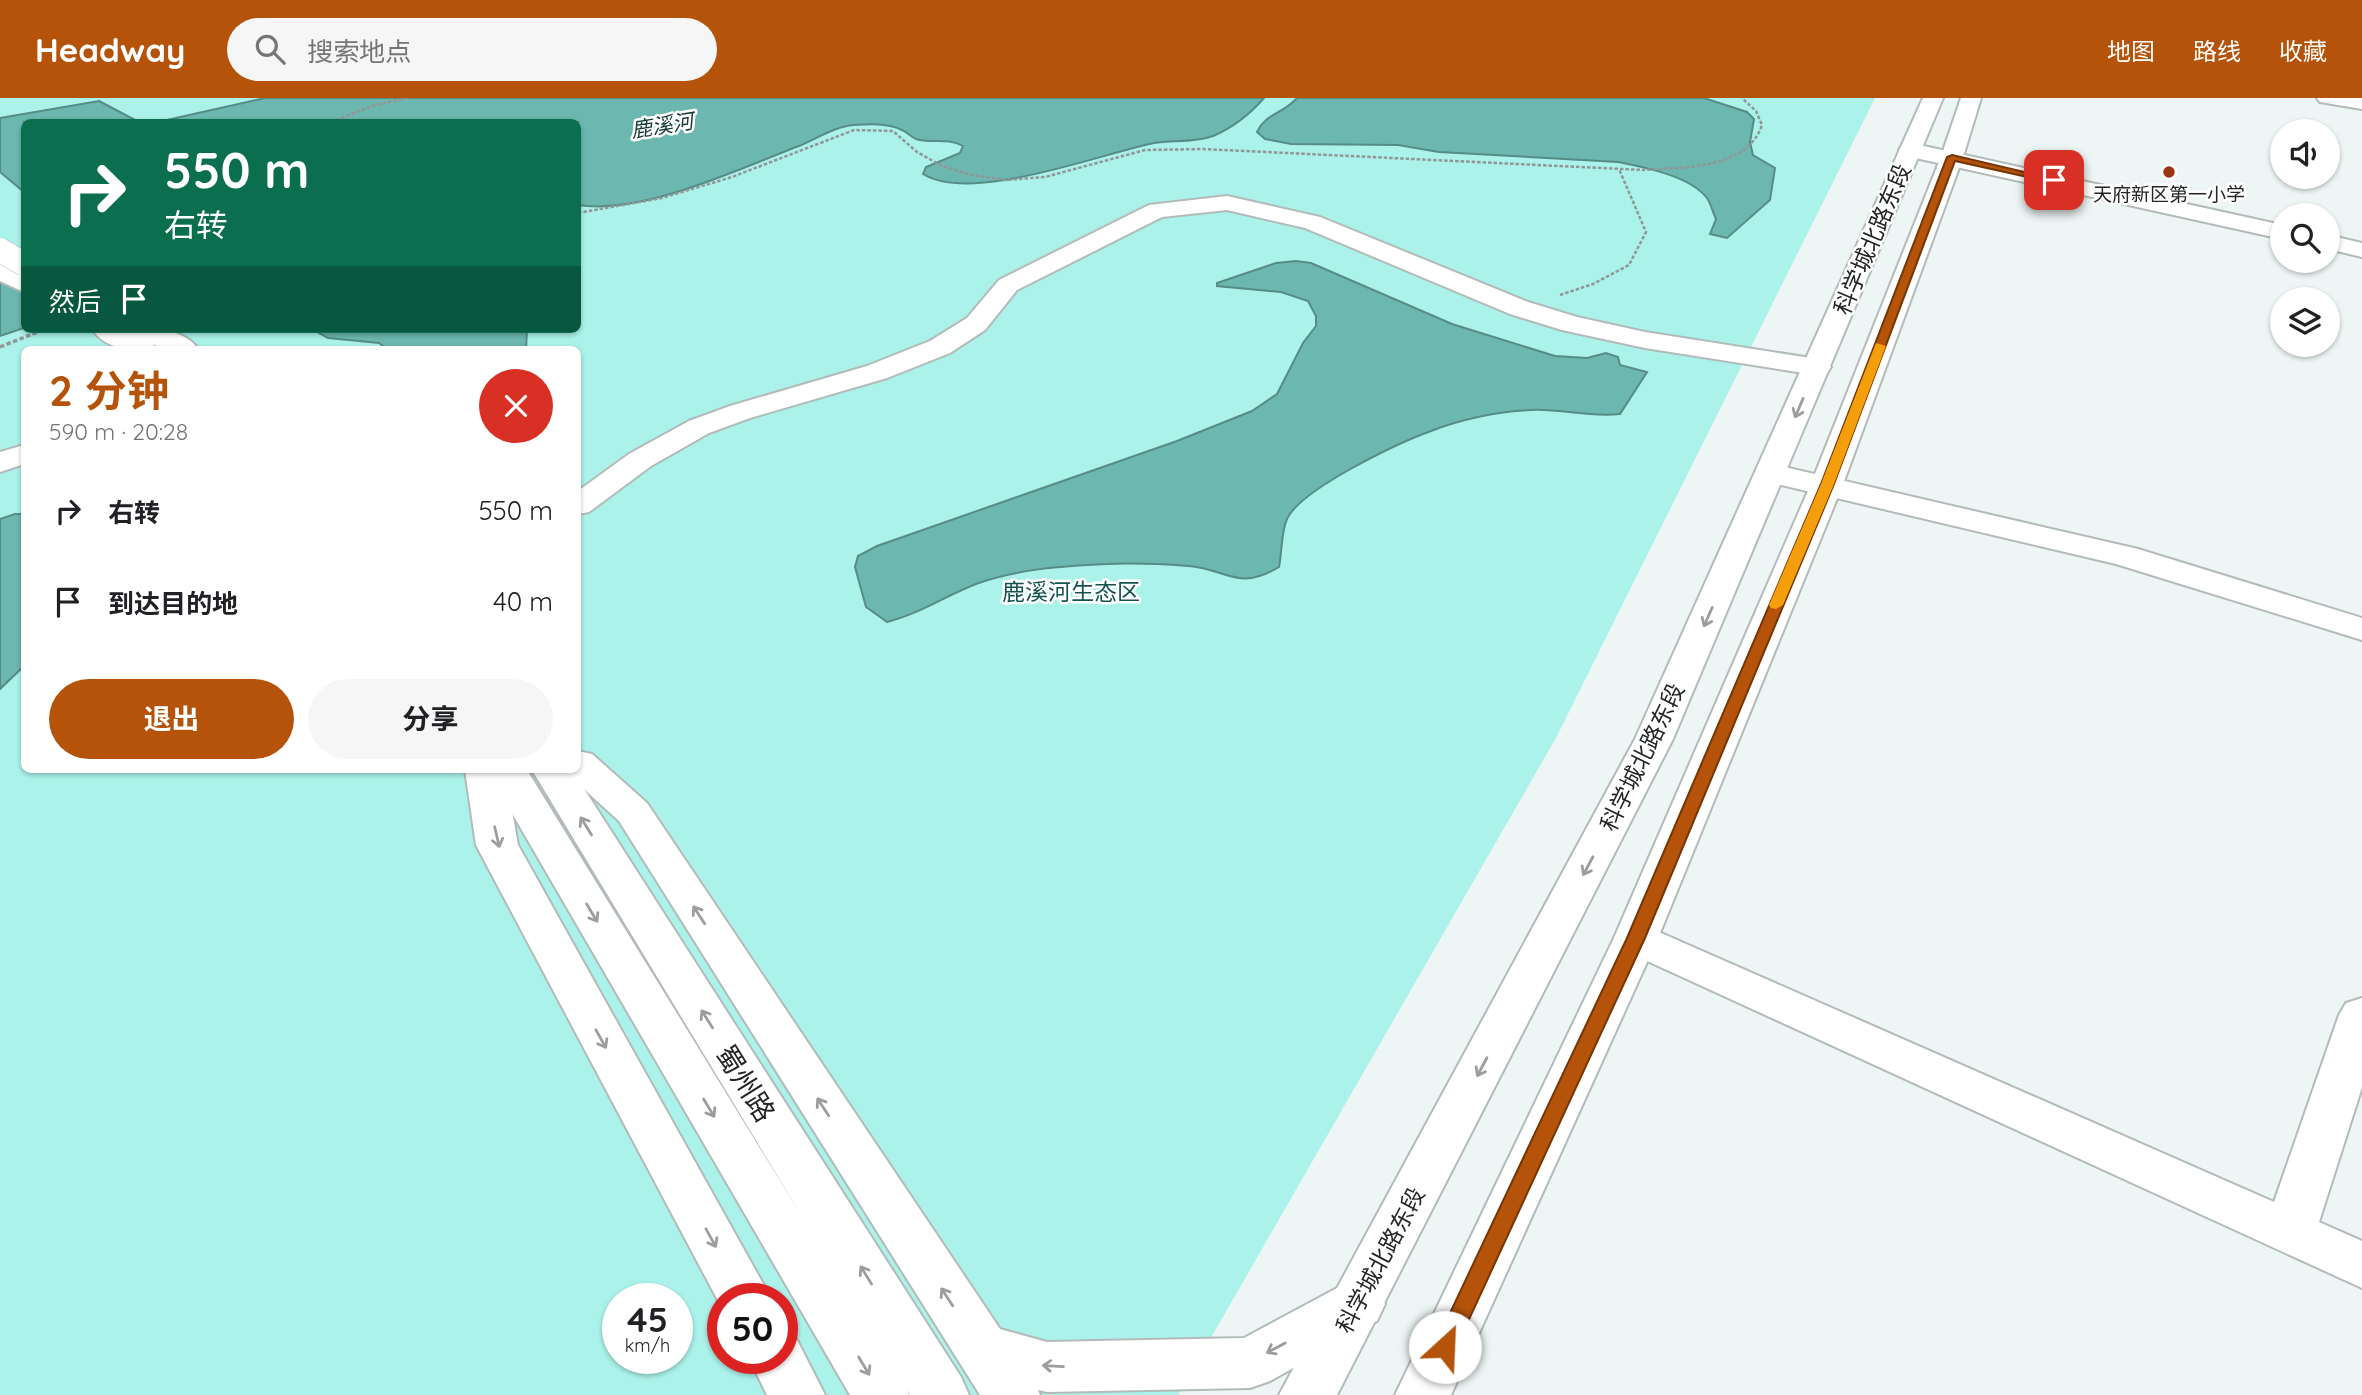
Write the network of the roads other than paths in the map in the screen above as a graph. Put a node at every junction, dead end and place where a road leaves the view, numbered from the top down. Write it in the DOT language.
graph roads {
  1 [pos="1933,98"];
  2 [pos="1971,98"];
  3 [pos="2327,98"];
  4 [pos="2362,103"];
  5 [pos="1910,150"];
  6 [pos="1952,157"];
  7 [pos="2270,229"];
  8 [pos="2340,245"];
  9 [pos="0,250"];
  10 [pos="2362,250"];
  11 [pos="21,262"];
  12 [pos="0,270"];
  13 [pos="21,282"];
  14 [pos="134,336"];
  15 [pos="170,346"];
  16 [pos="1816,368"];
  17 [pos="21,455"];
  18 [pos="0,463"];
  19 [pos="1771,473"];
  20 [pos="1827,484"];
  21 [pos="581,503"];
  22 [pos="2362,629"];
  23 [pos="581,766"];
  24 [pos="485,773"];
  25 [pos="509,773"];
  26 [pos="554,773"];
  27 [pos="1636,938"];
  28 [pos="2362,1015"];
  29 [pos="2290,1232"];
  30 [pos="2362,1265"];
  31 [pos="736,1283"];
  32 [pos="1358,1304"];
  33 [pos="786,1374"];
  34 [pos="1001,1382"];
  35 [pos="797,1395"];
  36 [pos="881,1395"];
  37 [pos="941,1395"];
  38 [pos="1307,1395"];
  39 [pos="1423,1395"];
  1 -- 5 [label="main road, 科学城北路东段"];
  2 -- 6 [label="main road, 科学城北路东段"];
  3 -- 4 [label="main road"];
  5 -- 6 [label="main road"];
  5 -- 16 [label="main road, 科学城北路东段"];
  6 -- 7 [label="main road"];
  6 -- 20 [label="main road, 科学城北路东段"];
  8 -- 10 [label="main road"];
  9 -- 11 [label="main road, bridge"];
  12 -- 13 [label="main road"];
  14 -- 15 [label="main road"];
  16 -- 19 [label="main road, 科学城北路东段, one-way"];
  16 -- 21 [label="main road"];
  17 -- 18 [label="main road"];
  19 -- 20 [label="main road"];
  19 -- 32 [label="main road, 科学城北路东段, one-way"];
  20 -- 22 [label="main road"];
  20 -- 27 [label="main road, 科学城北路东段"];
  34 -- 23 [label="main road, one-way"];
  24 -- 31 [label="main road, one-way"];
  25 -- 36 [label="main road, 蜀州路, one-way"];
  37 -- 26 [label="main road, 蜀州路, one-way"];
  27 -- 29 [label="main road"];
  27 -- 39 [label="main road, 科学城北路东段"];
  28 -- 29 [label="main road"];
  29 -- 30 [label="main road"];
  32 -- 34 [label="main road, one-way"];
  32 -- 38 [label="main road, 科学城北路东段"];
  33 -- 35 [label="main road"];
}
